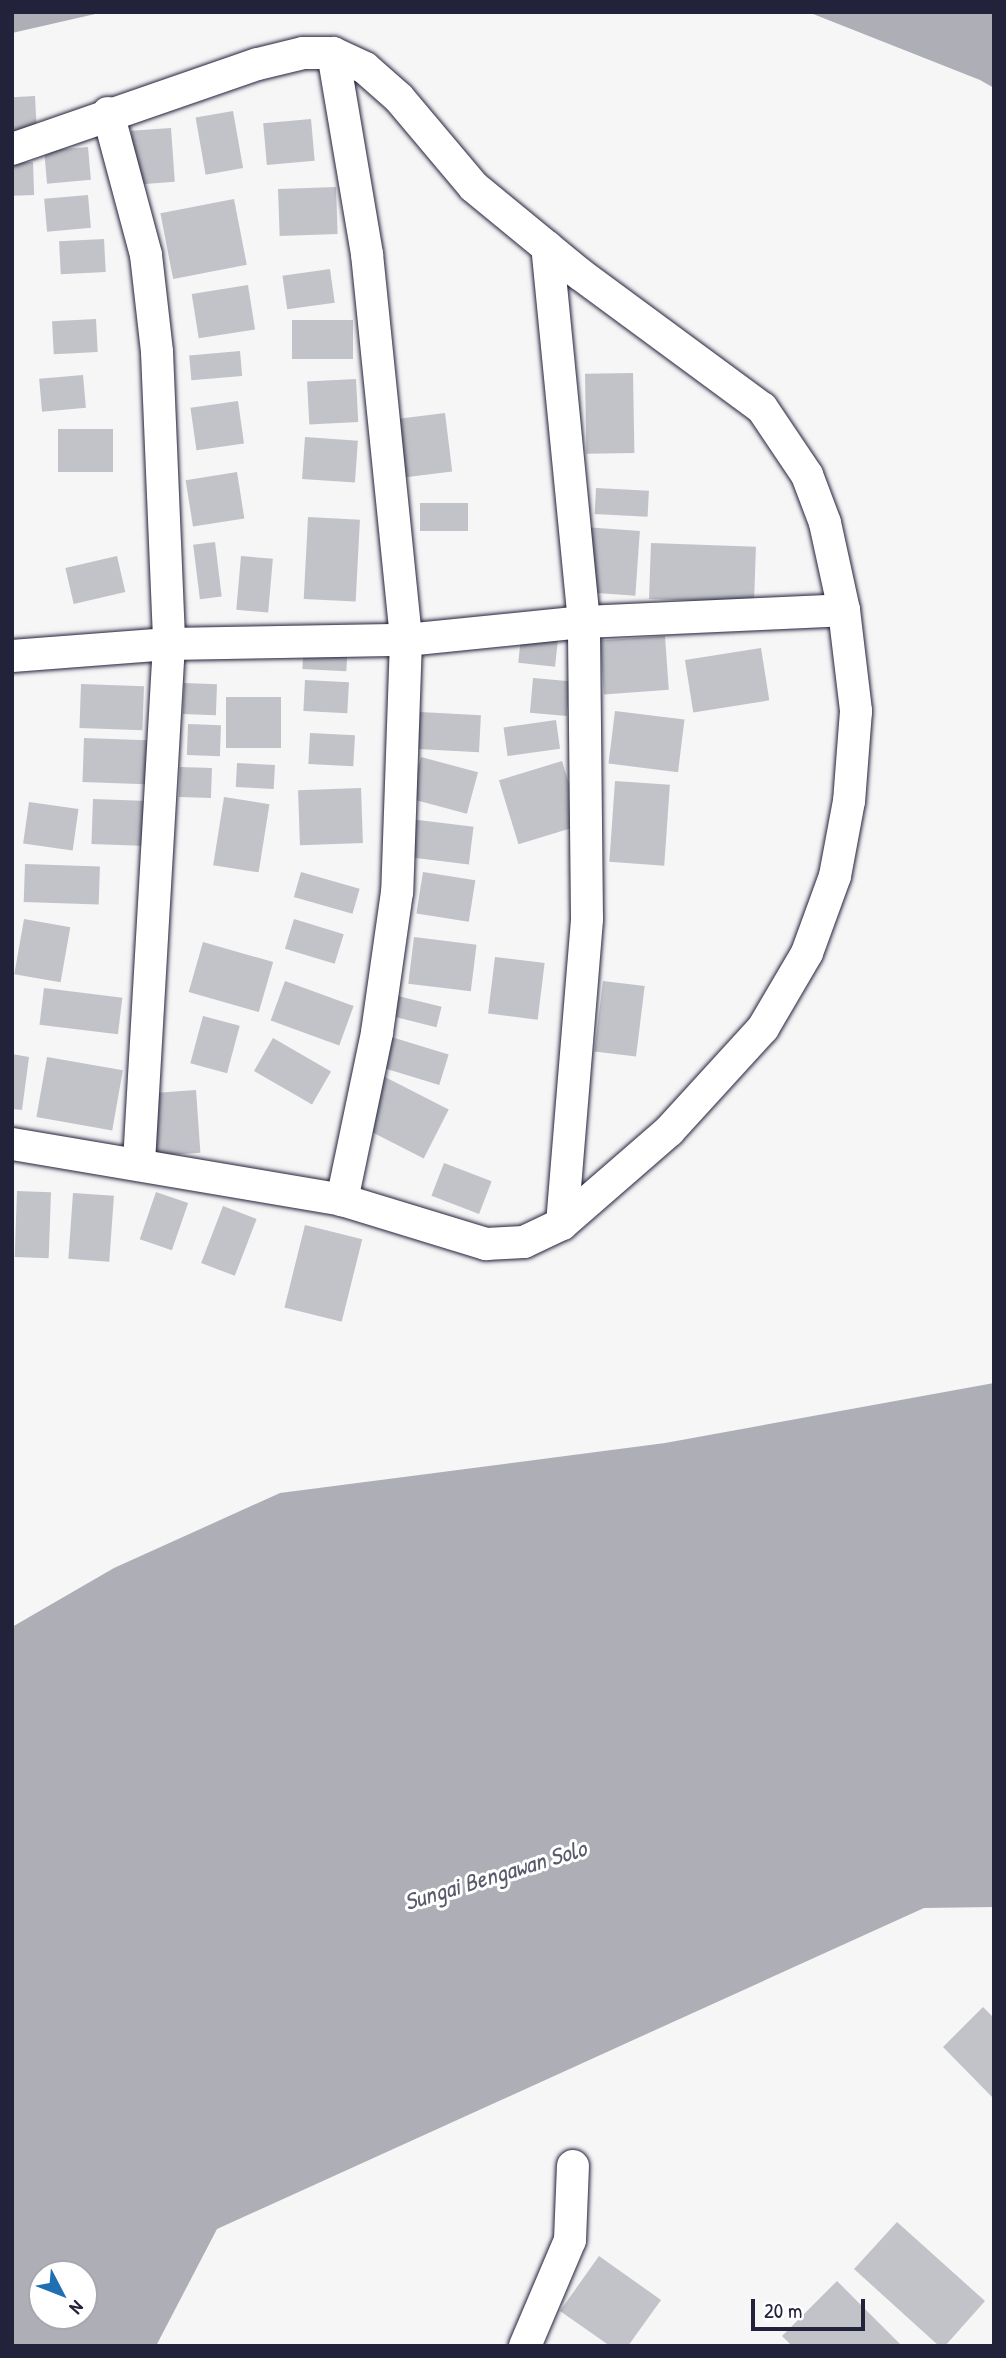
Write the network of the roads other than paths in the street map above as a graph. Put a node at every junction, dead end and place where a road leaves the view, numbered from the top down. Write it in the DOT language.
graph roads {
  1 [pos="334,53"];
  2 [pos="108,113"];
  3 [pos="12,149"];
  4 [pos="547,247"];
  5 [pos="844,610"];
  6 [pos="584,622"];
  7 [pos="406,640"];
  8 [pos="169,643"];
  9 [pos="12,656"];
  10 [pos="12,1144"];
  11 [pos="139,1163"];
  12 [pos="342,1200"];
  13 [pos="562,1224"];
  14 [pos="573,2166"];
  15 [pos="524,2346"];
  1 -- 2 [label="street"];
  1 -- 4 [label="street"];
  1 -- 7 [label="street"];
  2 -- 3 [label="street"];
  2 -- 8 [label="street"];
  4 -- 5 [label="street"];
  4 -- 6 [label="street"];
  5 -- 6 [label="street"];
  5 -- 13 [label="street"];
  6 -- 7 [label="street"];
  6 -- 13 [label="street"];
  7 -- 8 [label="street"];
  7 -- 12 [label="street"];
  8 -- 9 [label="street"];
  8 -- 11 [label="street"];
  10 -- 11 [label="street"];
  11 -- 12 [label="street"];
  12 -- 13 [label="street"];
  14 -- 15 [label="street"];
}
